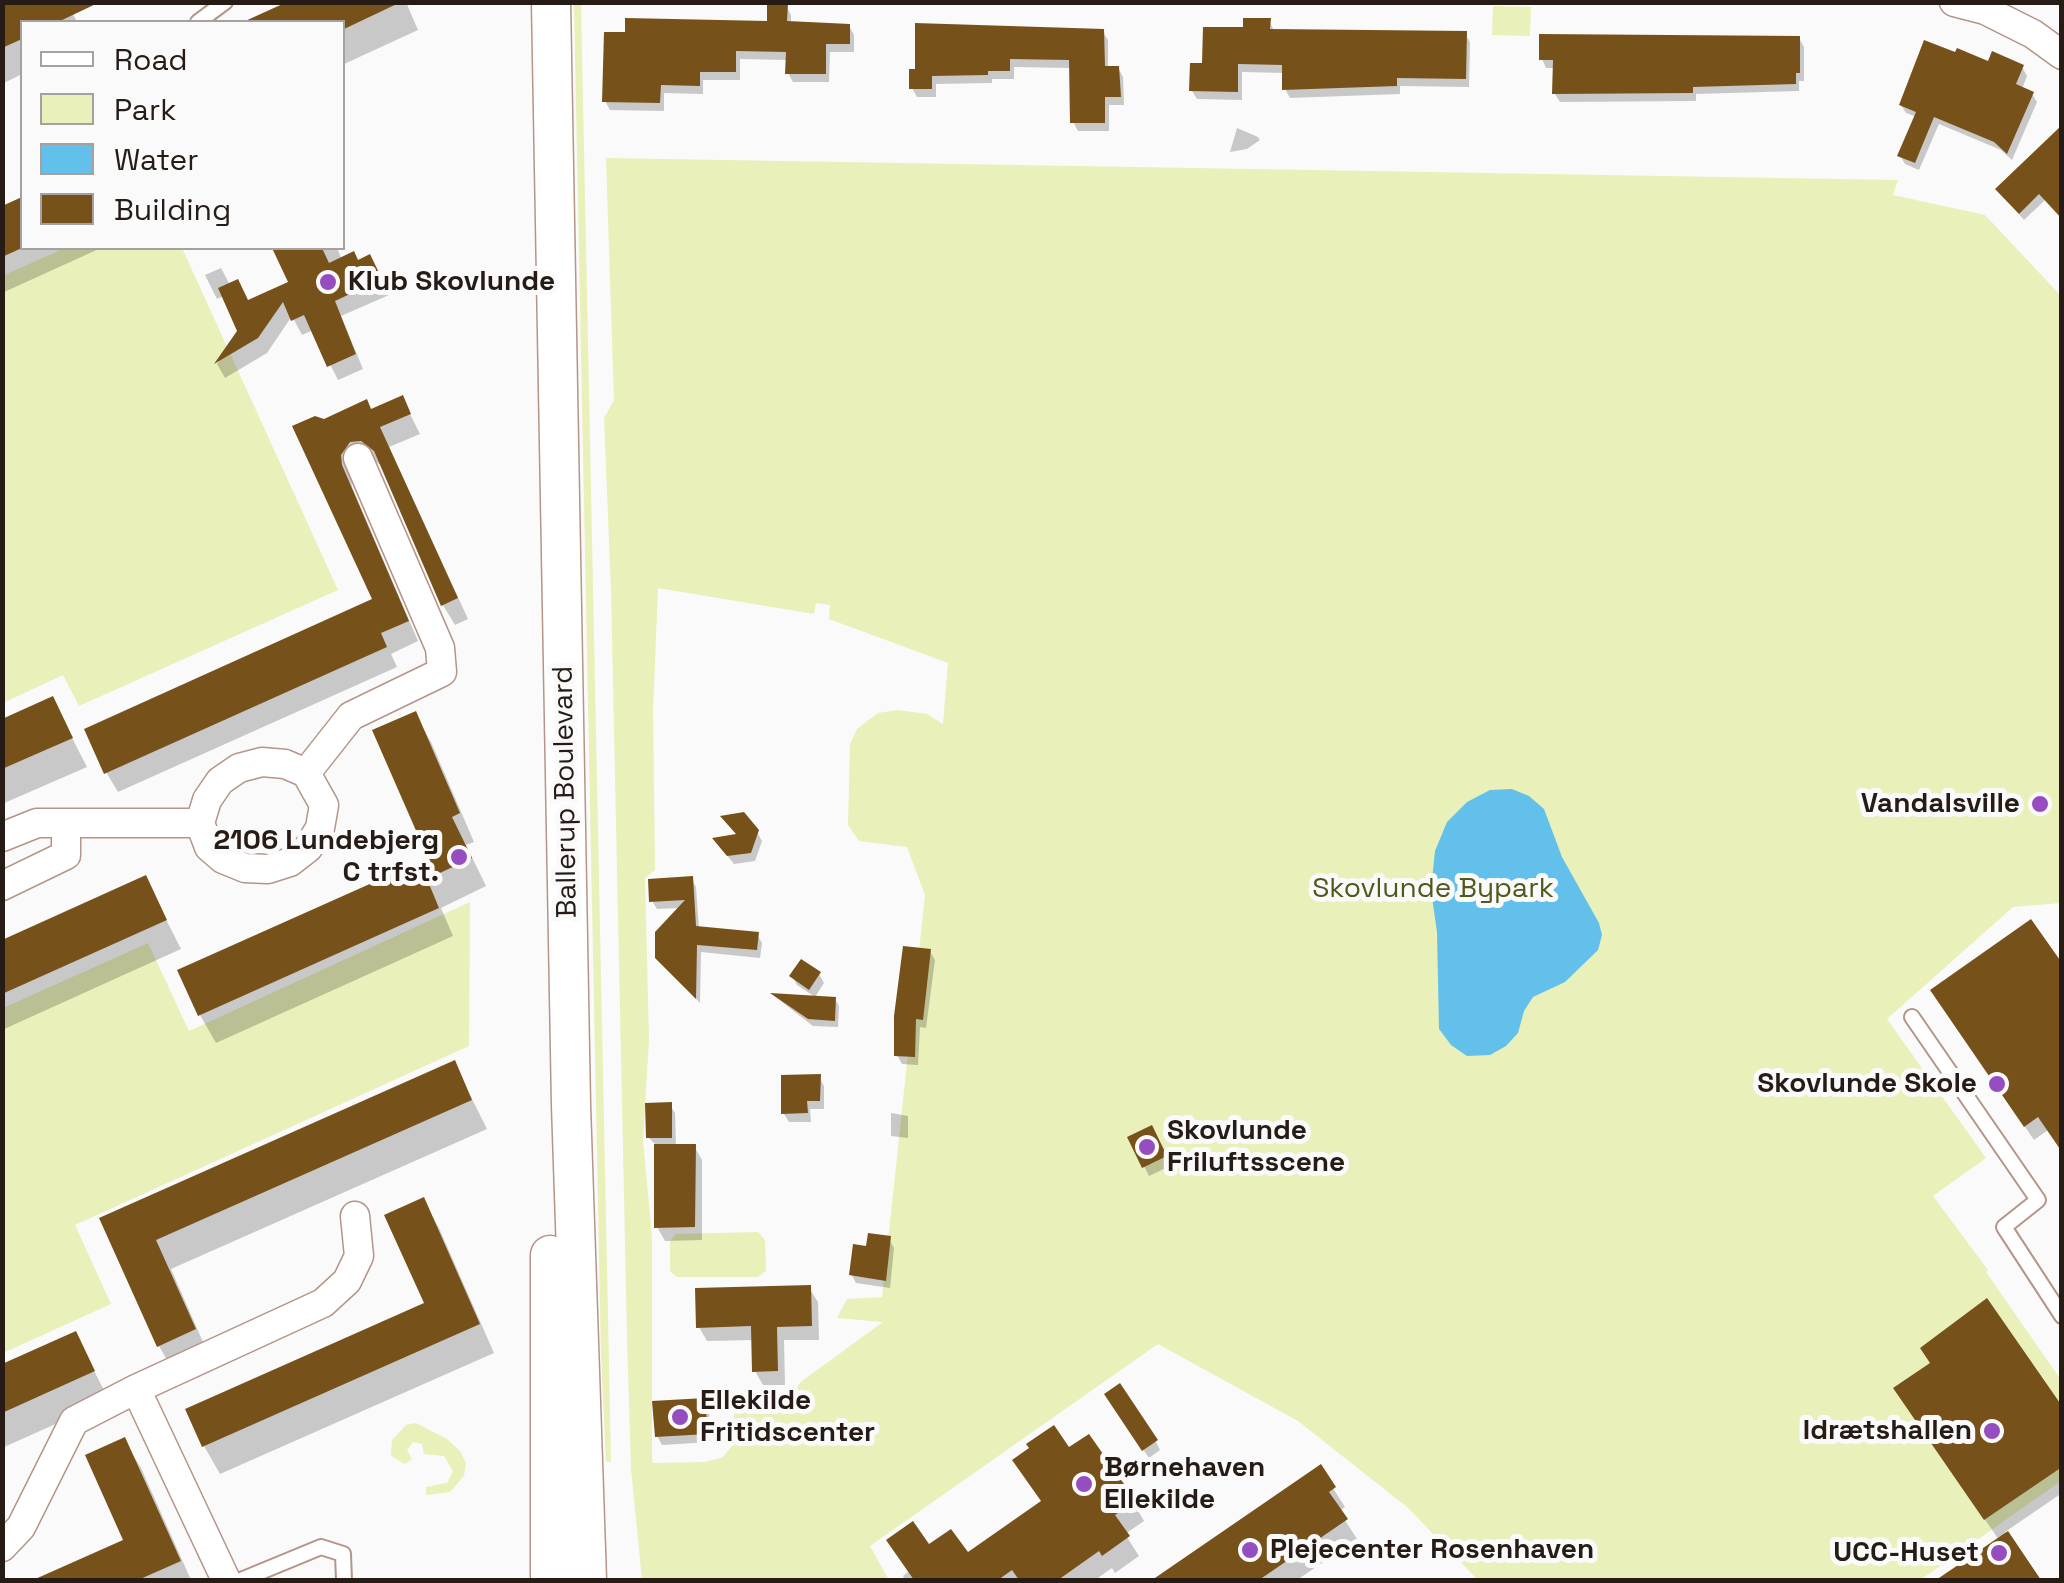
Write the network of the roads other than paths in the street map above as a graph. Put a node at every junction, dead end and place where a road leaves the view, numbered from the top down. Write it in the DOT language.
graph roads {
  1 [pos="225,2"];
  2 [pos="528,2"];
  3 [pos="551,2"];
  4 [pos="1954,2"];
  5 [pos="201,20"];
  6 [pos="2062,55"];
  7 [pos="358,458"];
  8 [pos="306,773"];
  9 [pos="66,823"];
  10 [pos="200,823"];
  11 [pos="2,837"];
  12 [pos="2,886"];
  13 [pos="1912,1017"];
  14 [pos="355,1216"];
  15 [pos="2062,1316"];
  16 [pos="136,1388"];
  17 [pos="2,1547"];
  18 [pos="226,1580"];
  19 [pos="242,1580"];
  20 [pos="344,1580"];
  21 [pos="550,1580"];
  22 [pos="586,1580"];
  1 -- 5 [label="lane"];
  2 -- 21 [label="street, Ballerup Boulevard"];
  3 -- 22 [label="street, Ballerup Boulevard"];
  4 -- 6 [label="street"];
  7 -- 8 [label="street"];
  8 -- 10 [label="street"];
  8 -- 10 [label="street"];
  9 -- 10 [label="street"];
  9 -- 11 [label="street"];
  9 -- 12 [label="street"];
  13 -- 15 [label="lane"];
  14 -- 16 [label="street"];
  16 -- 17 [label="street"];
  16 -- 18 [label="street"];
  19 -- 20 [label="lane"];
}
